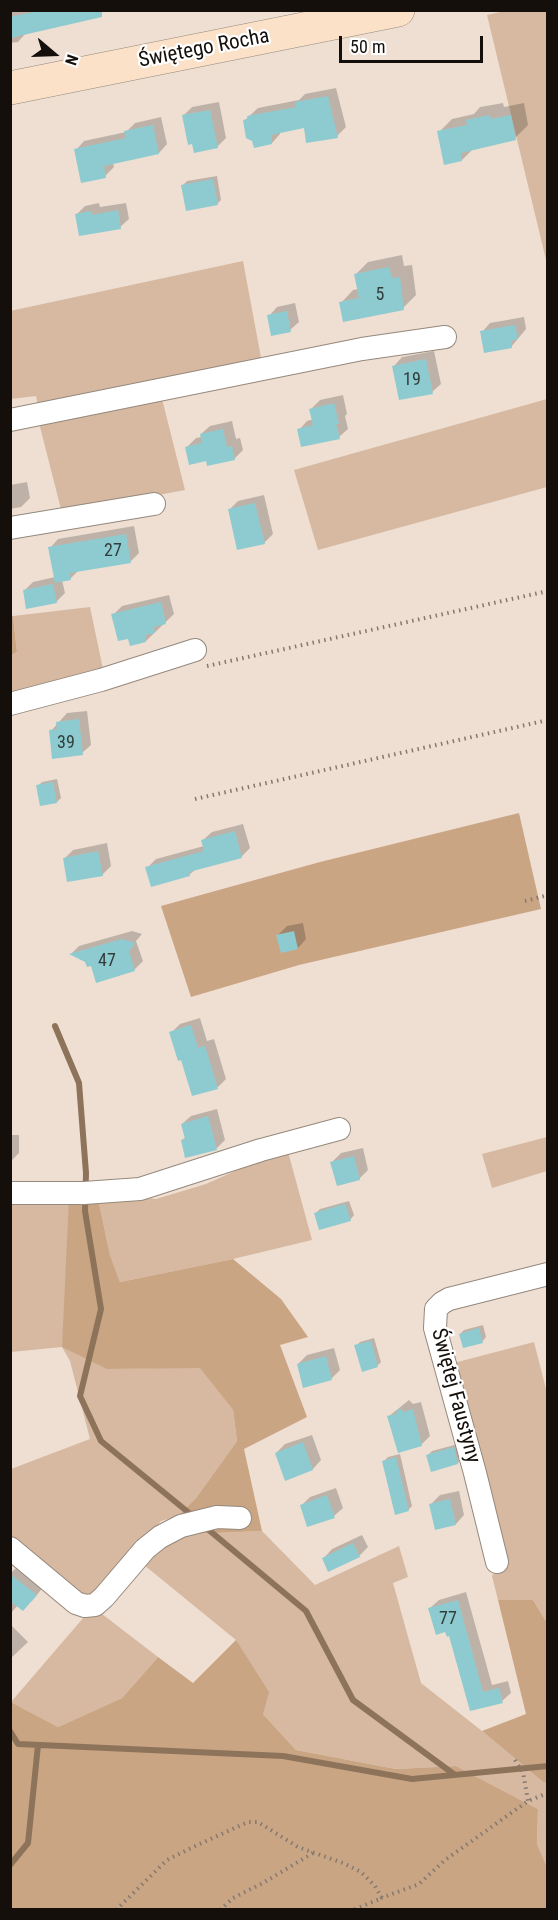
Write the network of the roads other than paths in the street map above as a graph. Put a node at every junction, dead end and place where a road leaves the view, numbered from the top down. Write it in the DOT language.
graph roads {
  1 [pos="398,10"];
  2 [pos="10,88"];
  3 [pos="445,337"];
  4 [pos="10,420"];
  5 [pos="154,504"];
  6 [pos="10,528"];
  7 [pos="196,659"];
  8 [pos="10,704"];
  9 [pos="339,1129"];
  10 [pos="10,1193"];
  11 [pos="548,1274"];
  12 [pos="240,1518"];
  13 [pos="10,1548"];
  14 [pos="496,1562"];
  1 -- 2 [label="street, Świętego Rocha"];
  3 -- 4 [label="street"];
  5 -- 6 [label="street"];
  7 -- 8 [label="street"];
  9 -- 10 [label="street"];
  11 -- 14 [label="street, Świętej Faustyny"];
  12 -- 13 [label="street"];
}
